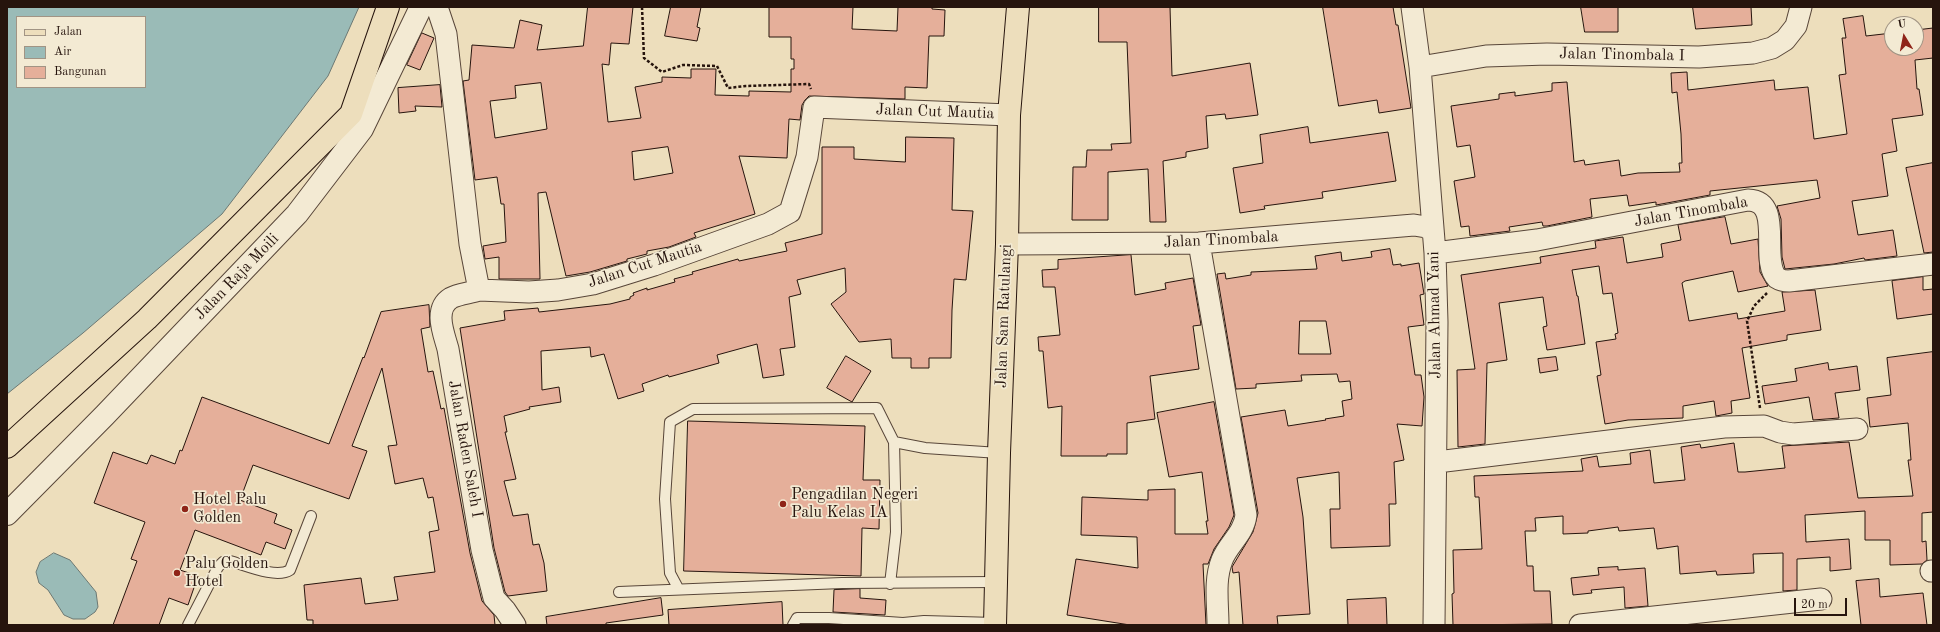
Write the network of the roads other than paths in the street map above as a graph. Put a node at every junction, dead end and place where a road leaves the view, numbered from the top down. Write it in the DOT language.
graph roads {
  1 [pos="388,7"];
  2 [pos="421,7"];
  3 [pos="437,7"];
  4 [pos="1018,7"];
  5 [pos="1412,7"];
  6 [pos="1801,7"];
  7 [pos="1420,67"];
  8 [pos="1009,115"];
  9 [pos="1432,231"];
  10 [pos="1199,243"];
  11 [pos="1007,244"];
  12 [pos="1435,253"];
  13 [pos="1933,264"];
  14 [pos="479,290"];
  15 [pos="1857,429"];
  16 [pos="894,442"];
  17 [pos="7,447"];
  18 [pos="999,453"];
  19 [pos="1437,462"];
  20 [pos="7,514"];
  21 [pos="311,516"];
  22 [pos="996,582"];
  23 [pos="890,584"];
  24 [pos="678,588"];
  25 [pos="618,592"];
  26 [pos="1821,599"];
  27 [pos="924,623"];
  28 [pos="903,624"];
  29 [pos="995,624"];
  30 [pos="188,625"];
  31 [pos="515,625"];
  32 [pos="793,625"];
  33 [pos="1218,625"];
  34 [pos="1434,625"];
  35 [pos="1580,625"];
  1 -- 17 [label="main road"];
  2 -- 20 [label="street, Jalan Raja Moili"];
  3 -- 14 [label="street"];
  4 -- 8 [label="main road, Jalan Sam Ratulangi"];
  5 -- 7 [label="street, Jalan Ahmad Yani"];
  6 -- 7 [label="street, Jalan Tinombala I"];
  7 -- 9 [label="street, Jalan Ahmad Yani"];
  8 -- 11 [label="main road, Jalan Sam Ratulangi"];
  8 -- 14 [label="street, Jalan Cut Mautia"];
  9 -- 10 [label="street, Jalan Tinombala"];
  9 -- 12 [label="street, Jalan Ahmad Yani"];
  10 -- 11 [label="street, Jalan Tinombala"];
  10 -- 33 [label="street"];
  11 -- 18 [label="main road, Jalan Sam Ratulangi"];
  12 -- 13 [label="street, Jalan Tinombala"];
  12 -- 19 [label="street, Jalan Ahmad Yani"];
  14 -- 31 [label="street, Jalan Raden Saleh I"];
  15 -- 19 [label="street"];
  16 -- 18 [label="lane"];
  16 -- 23 [label="lane"];
  16 -- 24 [label="lane"];
  18 -- 22 [label="main road, Jalan Sam Ratulangi"];
  19 -- 34 [label="street, Jalan Ahmad Yani"];
  21 -- 30 [label="lane"];
  22 -- 23 [label="lane"];
  22 -- 29 [label="main road, Jalan Sam Ratulangi"];
  23 -- 24 [label="lane"];
  24 -- 25 [label="lane"];
  26 -- 35 [label="street"];
  27 -- 28 [label="lane"];
  27 -- 29 [label="lane"];
  28 -- 32 [label="lane"];
}
